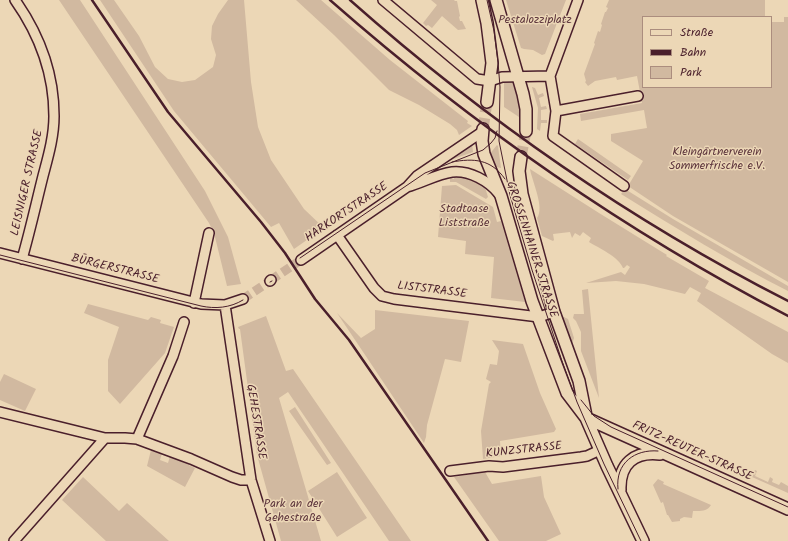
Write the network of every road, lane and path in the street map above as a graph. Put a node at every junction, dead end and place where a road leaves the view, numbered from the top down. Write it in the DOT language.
graph roads {
  1 [pos="15,0"];
  2 [pos="383,0"];
  3 [pos="482,0"];
  4 [pos="496,0"];
  5 [pos="578,0"];
  6 [pos="550,76"];
  7 [pos="519,77"];
  8 [pos="490,81"];
  9 [pos="638,96"];
  10 [pos="487,102"];
  11 [pos="556,110"];
  12 [pos="482,131"];
  13 [pos="526,131"];
  14 [pos="521,157"];
  15 [pos="624,186"];
  16 [pos="407,187"];
  17 [pos="500,196"];
  18 [pos="209,233"];
  19 [pos="337,235"];
  20 [pos="0,253"];
  21 [pos="22,259"];
  22 [pos="300,260"];
  23 [pos="243,299"];
  24 [pos="194,303"];
  25 [pos="224,305"];
  26 [pos="554,312"];
  27 [pos="539,317"];
  28 [pos="184,322"];
  29 [pos="0,412"];
  30 [pos="586,418"];
  31 [pos="105,438"];
  32 [pos="137,439"];
  33 [pos="600,450"];
  34 [pos="670,456"];
  35 [pos="450,471"];
  36 [pos="251,480"];
  37 [pos="621,495"];
  38 [pos="788,509"];
  39 [pos="14,541"];
  40 [pos="270,541"];
  41 [pos="643,541"];
  1 -- 21 [label="street, LEISNIGER STRASSE"];
  2 -- 8 [label="street"];
  3 -- 8 [label="main road"];
  4 -- 7 [label="main road"];
  5 -- 6 [label="street"];
  6 -- 7 [label="street"];
  6 -- 11 [label="street"];
  7 -- 8 [label="street"];
  7 -- 13 [label="main road"];
  8 -- 10 [label="main road"];
  9 -- 11 [label="street"];
  11 -- 15 [label="street"];
  12 -- 16 [label="street"];
  12 -- 17 [label="main road, GROSSENHAINER STRASSE"];
  14 -- 26 [label="main road, GROSSENHAINER STRASSE"];
  16 -- 17 [label="street"];
  16 -- 19 [label="street, HARKORTSTRASSE"];
  17 -- 27 [label="main road, GROSSENHAINER STRASSE"];
  18 -- 24 [label="street"];
  19 -- 22 [label="street, HARKORTSTRASSE"];
  19 -- 27 [label="street, LISTSTRASSE"];
  20 -- 21 [label="street, BÜRGERSTRASSE"];
  21 -- 24 [label="street, BÜRGERSTRASSE"];
  23 -- 25 [label="street"];
  24 -- 25 [label="street, BÜRGERSTRASSE"];
  25 -- 36 [label="street, GEHESTRASSE"];
  26 -- 27 [label="street, LISTSTRASSE"];
  26 -- 30 [label="main road, GROSSENHAINER STRASSE"];
  27 -- 30 [label="main road, GROSSENHAINER STRASSE"];
  28 -- 32 [label="street"];
  29 -- 31 [label="street"];
  30 -- 33 [label="main road, GROSSENHAINER STRASSE"];
  30 -- 34 [label="main road, FRITZ-REUTER-STRASSE"];
  31 -- 32 [label="street"];
  31 -- 39 [label="street"];
  32 -- 36 [label="street"];
  33 -- 35 [label="street, KUNZSTRASSE"];
  33 -- 37 [label="main road, GROSSENHAINER STRASSE"];
  34 -- 37 [label="main road"];
  34 -- 38 [label="main road, FRITZ-REUTER-STRASSE"];
  36 -- 40 [label="street, GEHESTRASSE"];
  37 -- 41 [label="main road, GROSSENHAINER STRASSE"];
}
